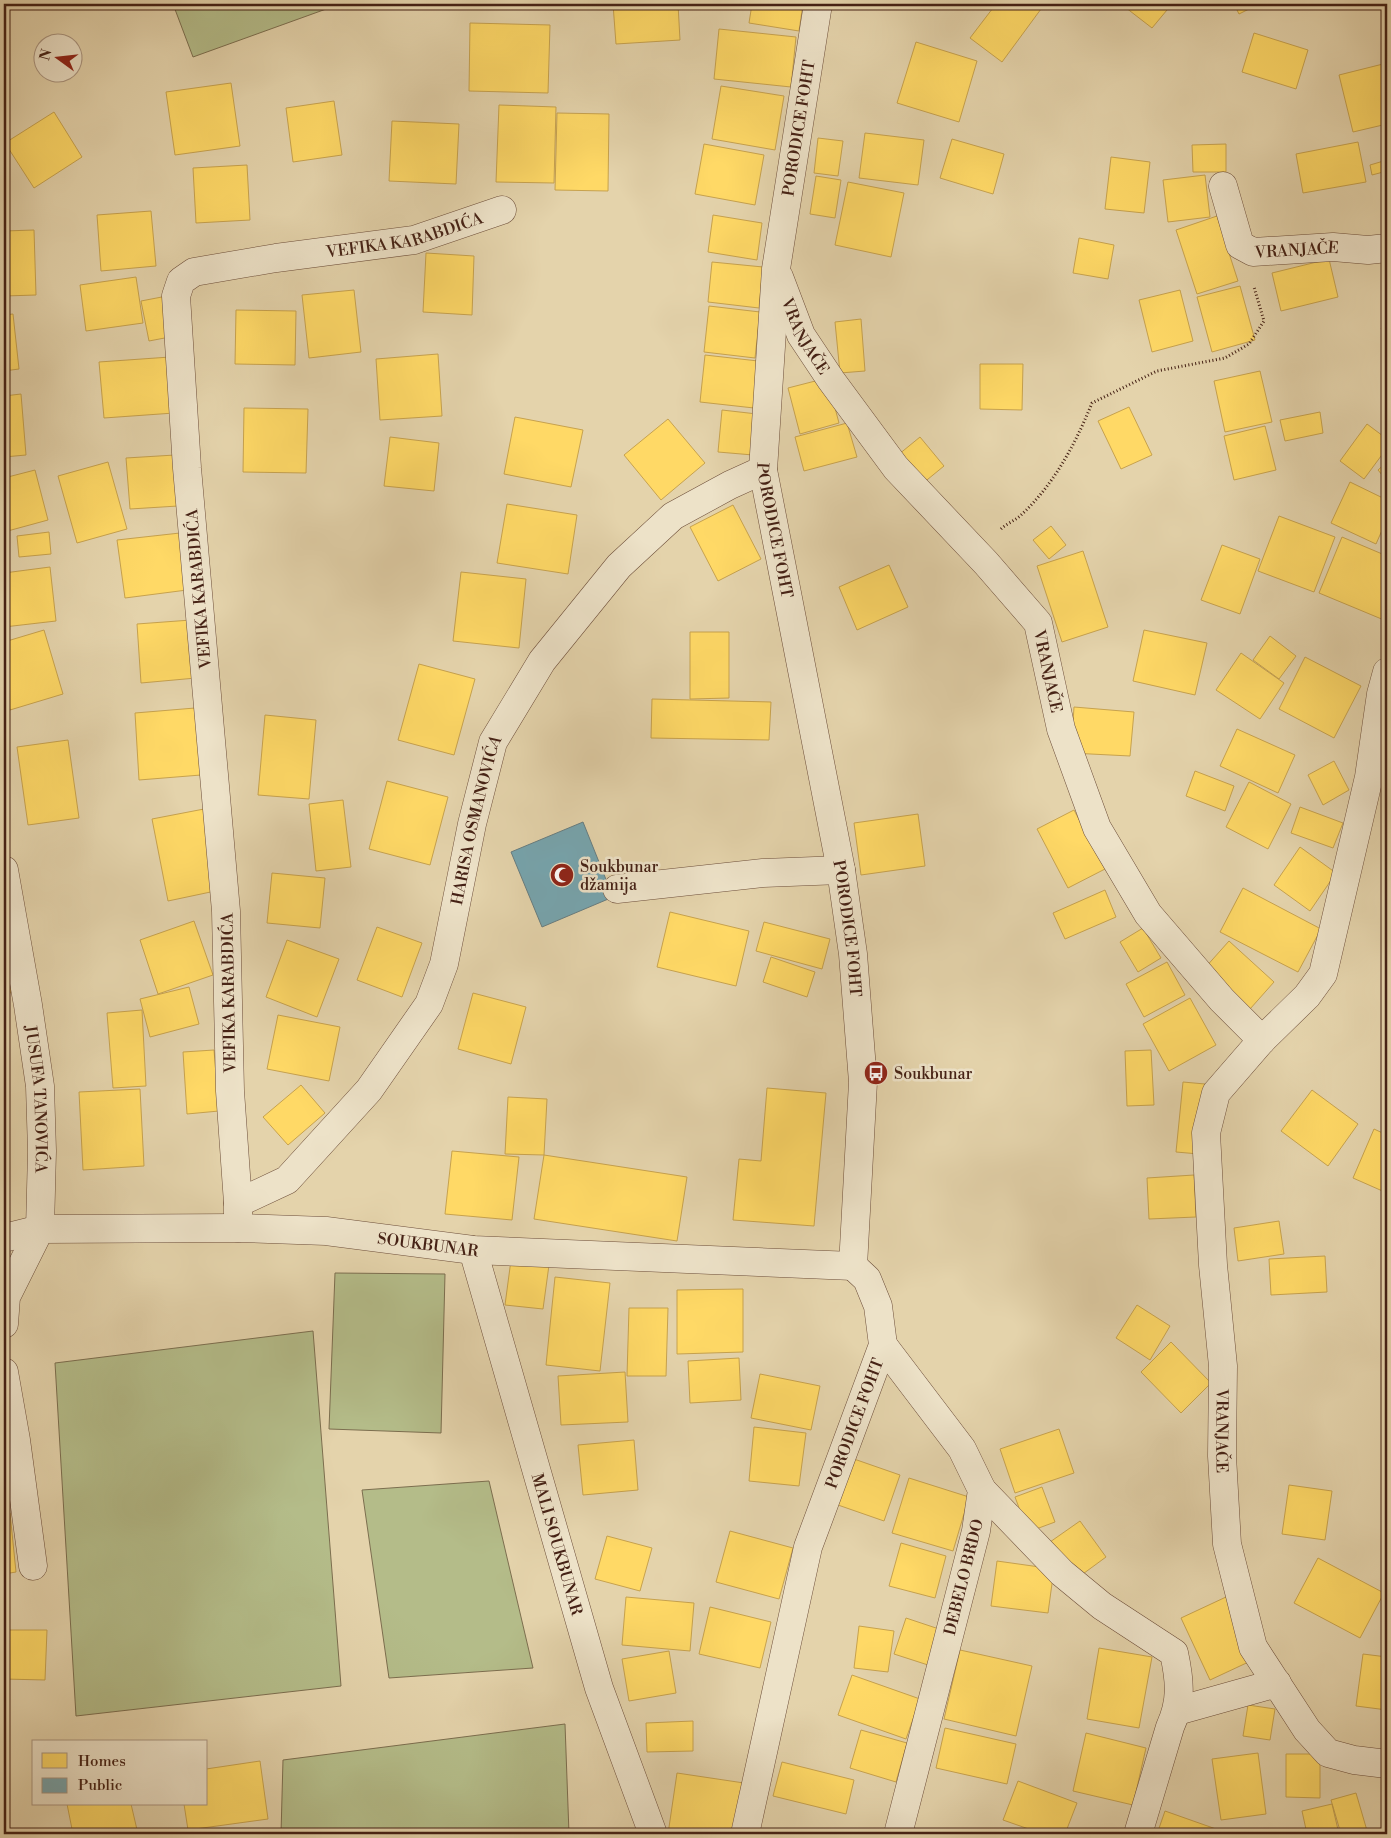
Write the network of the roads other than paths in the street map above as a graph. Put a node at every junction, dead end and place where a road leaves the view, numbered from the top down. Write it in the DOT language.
graph roads {
  1 [pos="818,4"];
  2 [pos="1223,186"];
  3 [pos="502,210"];
  4 [pos="1387,248"];
  5 [pos="776,269"];
  6 [pos="763,470"];
  7 [pos="1387,672"];
  8 [pos="4,870"];
  9 [pos="841,870"];
  10 [pos="617,889"];
  11 [pos="1262,1040"];
  12 [pos="238,1216"];
  13 [pos="40,1229"];
  14 [pos="4,1238"];
  15 [pos="473,1250"];
  16 [pos="853,1266"];
  17 [pos="4,1324"];
  18 [pos="883,1344"];
  19 [pos="4,1372"];
  20 [pos="982,1490"];
  21 [pos="33,1566"];
  22 [pos="1277,1683"];
  23 [pos="1177,1711"];
  24 [pos="1387,1764"];
  25 [pos="653,1834"];
  26 [pos="746,1834"];
  27 [pos="898,1834"];
  28 [pos="1138,1834"];
  1 -- 5 [label="street, PORODICE FOHT"];
  2 -- 4 [label="street, VRANJAČE"];
  3 -- 12 [label="street, VEFIKA KARABDIĆA"];
  5 -- 6 [label="street, PORODICE FOHT"];
  5 -- 11 [label="street, VRANJAČE"];
  6 -- 9 [label="street, PORODICE FOHT"];
  6 -- 12 [label="street, HARISA OSMANOVIĆA"];
  7 -- 11 [label="street, VRANJAČE"];
  8 -- 13 [label="street, JUSUFA TANOVIĆA"];
  9 -- 10 [label="street"];
  9 -- 16 [label="street, PORODICE FOHT"];
  11 -- 22 [label="street, VRANJAČE"];
  12 -- 13 [label="street, SOUKBUNAR"];
  12 -- 15 [label="street, SOUKBUNAR"];
  13 -- 14 [label="street, SOUKBUNAR"];
  13 -- 17 [label="street, JUSUFA TANOVIĆA"];
  15 -- 16 [label="street, SOUKBUNAR"];
  15 -- 25 [label="street, MALI SOUKBUNAR"];
  16 -- 18 [label="street, PORODICE FOHT"];
  18 -- 20 [label="street"];
  18 -- 26 [label="street, PORODICE FOHT"];
  19 -- 21 [label="street"];
  20 -- 23 [label="street"];
  20 -- 27 [label="street, DEBELO BRDO"];
  22 -- 23 [label="street"];
  22 -- 24 [label="street, VRANJAČE"];
  23 -- 28 [label="street"];
}
